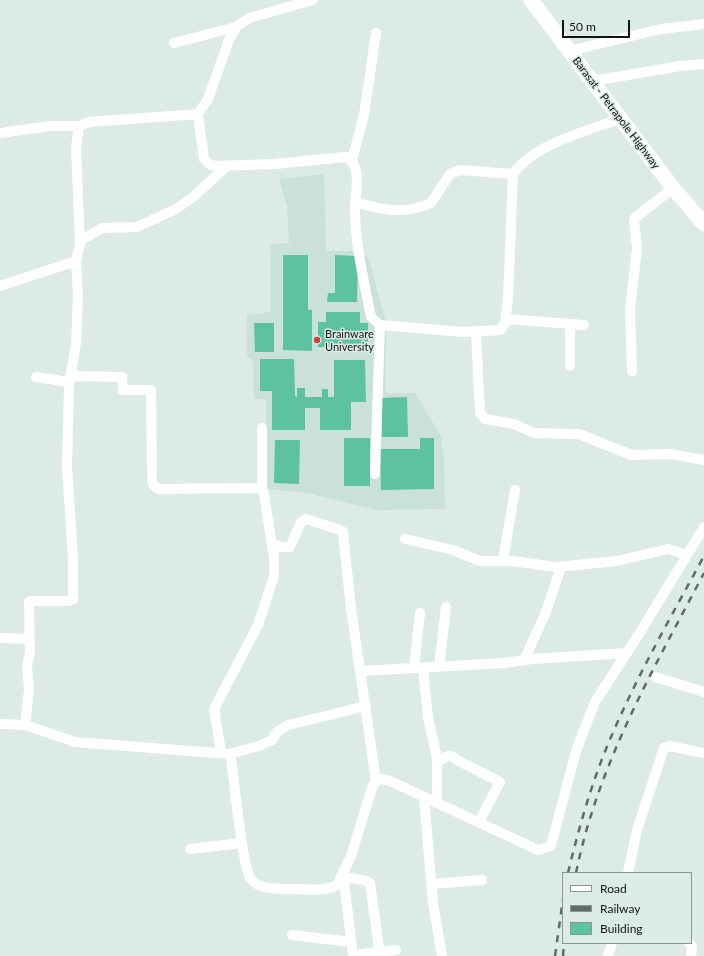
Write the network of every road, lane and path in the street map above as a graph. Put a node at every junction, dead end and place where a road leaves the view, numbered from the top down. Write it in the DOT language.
graph roads {
  1 [pos="313,0"];
  2 [pos="535,1"];
  3 [pos="704,24"];
  4 [pos="236,27"];
  5 [pos="376,33"];
  6 [pos="174,43"];
  7 [pos="570,51"];
  8 [pos="704,64"];
  9 [pos="593,81"];
  10 [pos="198,114"];
  11 [pos="622,118"];
  12 [pos="79,126"];
  13 [pos="0,133"];
  14 [pos="352,160"];
  15 [pos="227,166"];
  16 [pos="512,174"];
  17 [pos="673,188"];
  18 [pos="355,202"];
  19 [pos="704,224"];
  20 [pos="80,241"];
  21 [pos="76,261"];
  22 [pos="0,286"];
  23 [pos="506,319"];
  24 [pos="380,324"];
  25 [pos="570,324"];
  26 [pos="584,325"];
  27 [pos="476,332"];
  28 [pos="570,366"];
  29 [pos="632,371"];
  30 [pos="36,377"];
  31 [pos="70,379"];
  32 [pos="262,428"];
  33 [pos="704,460"];
  34 [pos="375,474"];
  35 [pos="262,489"];
  36 [pos="515,490"];
  37 [pos="704,527"];
  38 [pos="405,539"];
  39 [pos="272,544"];
  40 [pos="687,555"];
  41 [pos="504,560"];
  42 [pos="561,567"];
  43 [pos="446,607"];
  44 [pos="420,613"];
  45 [pos="0,638"];
  46 [pos="29,639"];
  47 [pos="626,653"];
  48 [pos="524,660"];
  49 [pos="439,667"];
  50 [pos="419,668"];
  51 [pos="361,671"];
  52 [pos="655,677"];
  53 [pos="704,692"];
  54 [pos="366,705"];
  55 [pos="0,724"];
  56 [pos="25,725"];
  57 [pos="225,753"];
  58 [pos="704,753"];
  59 [pos="438,762"];
  60 [pos="376,781"];
  61 [pos="424,797"];
  62 [pos="437,803"];
  63 [pos="478,822"];
  64 [pos="242,843"];
  65 [pos="190,849"];
  66 [pos="628,872"];
  67 [pos="343,875"];
  68 [pos="482,880"];
  69 [pos="432,884"];
  70 [pos="292,935"];
  71 [pos="351,942"];
  72 [pos="612,944"];
  73 [pos="690,944"];
  74 [pos="396,950"];
  75 [pos="380,954"];
  76 [pos="353,956"];
  77 [pos="442,956"];
  78 [pos="608,956"];
  79 [pos="691,956"];
  1 -- 4 [label="street"];
  2 -- 7 [label="highway, Barasat - Petrapole Highway"];
  3 -- 7 [label="street"];
  4 -- 6 [label="street"];
  4 -- 10 [label="street"];
  5 -- 14 [label="street"];
  7 -- 9 [label="highway, Barasat - Petrapole Highway"];
  8 -- 9 [label="street"];
  9 -- 11 [label="highway, Barasat - Petrapole Highway"];
  10 -- 12 [label="street"];
  10 -- 15 [label="street"];
  11 -- 16 [label="street"];
  11 -- 17 [label="highway, Barasat - Petrapole Highway"];
  12 -- 13 [label="street"];
  12 -- 20 [label="street"];
  14 -- 15 [label="street"];
  14 -- 18 [label="street"];
  15 -- 20 [label="street"];
  16 -- 18 [label="street"];
  16 -- 23 [label="street"];
  17 -- 19 [label="highway, Barasat - Petrapole Highway"];
  17 -- 29 [label="street"];
  18 -- 24 [label="street"];
  20 -- 21 [label="street"];
  21 -- 22 [label="street"];
  21 -- 31 [label="street"];
  23 -- 25 [label="street"];
  23 -- 27 [label="street"];
  24 -- 27 [label="street"];
  24 -- 34 [label="street"];
  25 -- 26 [label="street"];
  25 -- 28 [label="street"];
  27 -- 33 [label="street"];
  30 -- 31 [label="street"];
  31 -- 35 [label="street"];
  31 -- 46 [label="street"];
  32 -- 35 [label="street"];
  35 -- 39 [label="street"];
  36 -- 41 [label="street"];
  37 -- 40 [label="street"];
  38 -- 41 [label="street"];
  39 -- 51 [label="street"];
  39 -- 57 [label="street"];
  40 -- 42 [label="street"];
  40 -- 47 [label="street"];
  41 -- 42 [label="street"];
  42 -- 48 [label="street"];
  43 -- 49 [label="street"];
  44 -- 50 [label="street"];
  45 -- 46 [label="street"];
  46 -- 56 [label="street"];
  47 -- 48 [label="street"];
  47 -- 63 [label="street"];
  48 -- 49 [label="street"];
  49 -- 50 [label="street"];
  50 -- 51 [label="street"];
  50 -- 59 [label="street"];
  51 -- 54 [label="street"];
  52 -- 53 [label="street"];
  54 -- 57 [label="street"];
  54 -- 60 [label="street"];
  55 -- 56 [label="street"];
  56 -- 57 [label="street"];
  57 -- 64 [label="street"];
  58 -- 66 [label="street"];
  59 -- 62 [label="street"];
  59 -- 63 [label="street"];
  60 -- 61 [label="street"];
  60 -- 67 [label="street"];
  61 -- 62 [label="street"];
  61 -- 69 [label="street"];
  62 -- 63 [label="street"];
  64 -- 65 [label="street"];
  64 -- 67 [label="street"];
  67 -- 71 [label="street"];
  67 -- 75 [label="street"];
  68 -- 69 [label="street"];
  69 -- 77 [label="street"];
  70 -- 71 [label="street"];
  71 -- 76 [label="street"];
  72 -- 78 [label="street"];
  73 -- 79 [label="street"];
  74 -- 75 [label="street"];
  75 -- 76 [label="street"];
}
